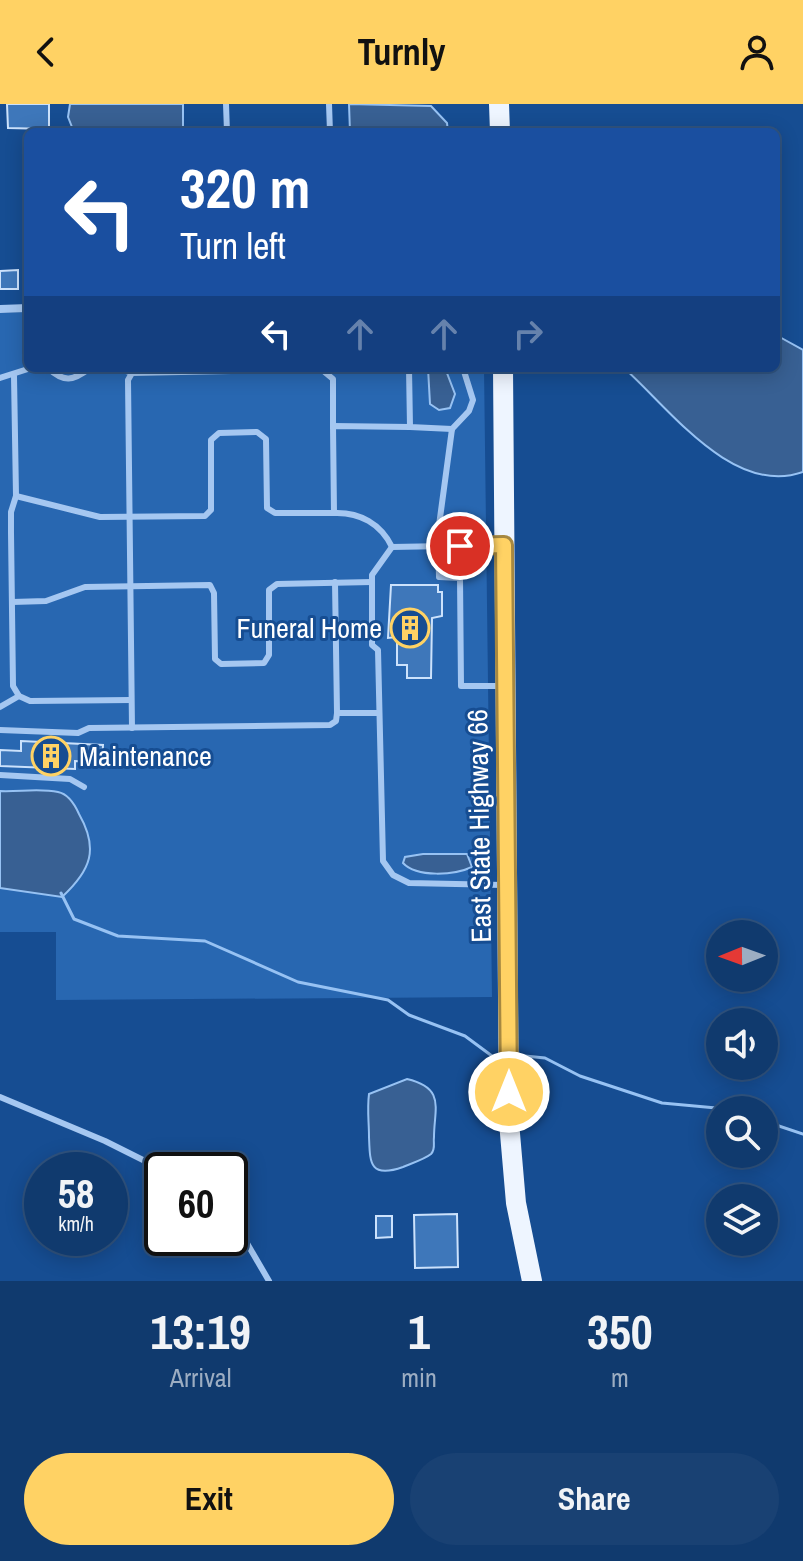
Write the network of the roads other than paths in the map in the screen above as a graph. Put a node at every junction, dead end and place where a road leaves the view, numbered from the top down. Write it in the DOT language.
graph roads {
  1 [pos="226,104"];
  2 [pos="329,104"];
  3 [pos="499,104"];
  4 [pos="227,128"];
  5 [pos="330,128"];
  6 [pos="500,128"];
  7 [pos="24,308"];
  8 [pos="0,309"];
  9 [pos="24,371"];
  10 [pos="53,372"];
  11 [pos="84,372"];
  12 [pos="129,372"];
  13 [pos="179,372"];
  14 [pos="325,372"];
  15 [pos="409,372"];
  16 [pos="464,372"];
  17 [pos="503,372"];
  18 [pos="132,373"];
  19 [pos="14,376"];
  20 [pos="0,378"];
  21 [pos="333,426"];
  22 [pos="410,427"];
  23 [pos="452,429"];
  24 [pos="16,496"];
  25 [pos="334,513"];
  26 [pos="129,517"];
  27 [pos="11,533"];
  28 [pos="0,534"];
  29 [pos="504,545"];
  30 [pos="438,546"];
  31 [pos="392,547"];
  32 [pos="0,568"];
  33 [pos="11,568"];
  34 [pos="335,582"];
  35 [pos="372,582"];
  36 [pos="129,586"];
  37 [pos="12,602"];
  38 [pos="505,686"];
  39 [pos="19,696"];
  40 [pos="131,700"];
  41 [pos="0,707"];
  42 [pos="337,713"];
  43 [pos="379,713"];
  44 [pos="132,728"];
  45 [pos="0,730"];
  46 [pos="0,775"];
  47 [pos="84,787"];
  48 [pos="507,885"];
  49 [pos="0,1097"];
  50 [pos="144,1160"];
  51 [pos="248,1245"];
  52 [pos="269,1281"];
  53 [pos="532,1281"];
  1 -- 4 [label="lane"];
  2 -- 5 [label="lane"];
  3 -- 6 [label="main road"];
  7 -- 8 [label="street"];
  9 -- 19 [label="lane"];
  10 -- 11 [label="lane"];
  12 -- 18 [label="lane"];
  13 -- 18 [label="lane"];
  14 -- 21 [label="lane"];
  15 -- 22 [label="lane"];
  16 -- 23 [label="lane"];
  17 -- 29 [label="main road, East State Highway 66"];
  18 -- 26 [label="lane"];
  19 -- 20 [label="lane"];
  19 -- 24 [label="lane"];
  21 -- 22 [label="lane"];
  21 -- 25 [label="lane"];
  22 -- 23 [label="lane"];
  23 -- 30 [label="lane"];
  24 -- 26 [label="lane"];
  24 -- 27 [label="lane"];
  25 -- 26 [label="lane"];
  25 -- 31 [label="lane"];
  26 -- 36 [label="lane"];
  27 -- 28 [label="lane"];
  27 -- 33 [label="lane"];
  29 -- 30 [label="lane"];
  29 -- 38 [label="main road, East State Highway 66"];
  30 -- 31 [label="lane"];
  30 -- 38 [label="lane"];
  31 -- 35 [label="lane"];
  32 -- 33 [label="lane"];
  33 -- 37 [label="lane"];
  34 -- 35 [label="lane"];
  34 -- 36 [label="lane"];
  34 -- 42 [label="lane"];
  35 -- 43 [label="lane"];
  36 -- 37 [label="lane"];
  36 -- 40 [label="lane"];
  37 -- 39 [label="lane"];
  38 -- 48 [label="main road, East State Highway 66"];
  39 -- 40 [label="lane"];
  39 -- 41 [label="lane"];
  40 -- 44 [label="lane"];
  42 -- 43 [label="lane"];
  42 -- 44 [label="lane"];
  43 -- 48 [label="lane"];
  44 -- 45 [label="lane"];
  46 -- 47 [label="lane"];
  48 -- 53 [label="main road, East State Highway 66"];
  49 -- 50 [label="lane"];
  51 -- 52 [label="lane"];
}
